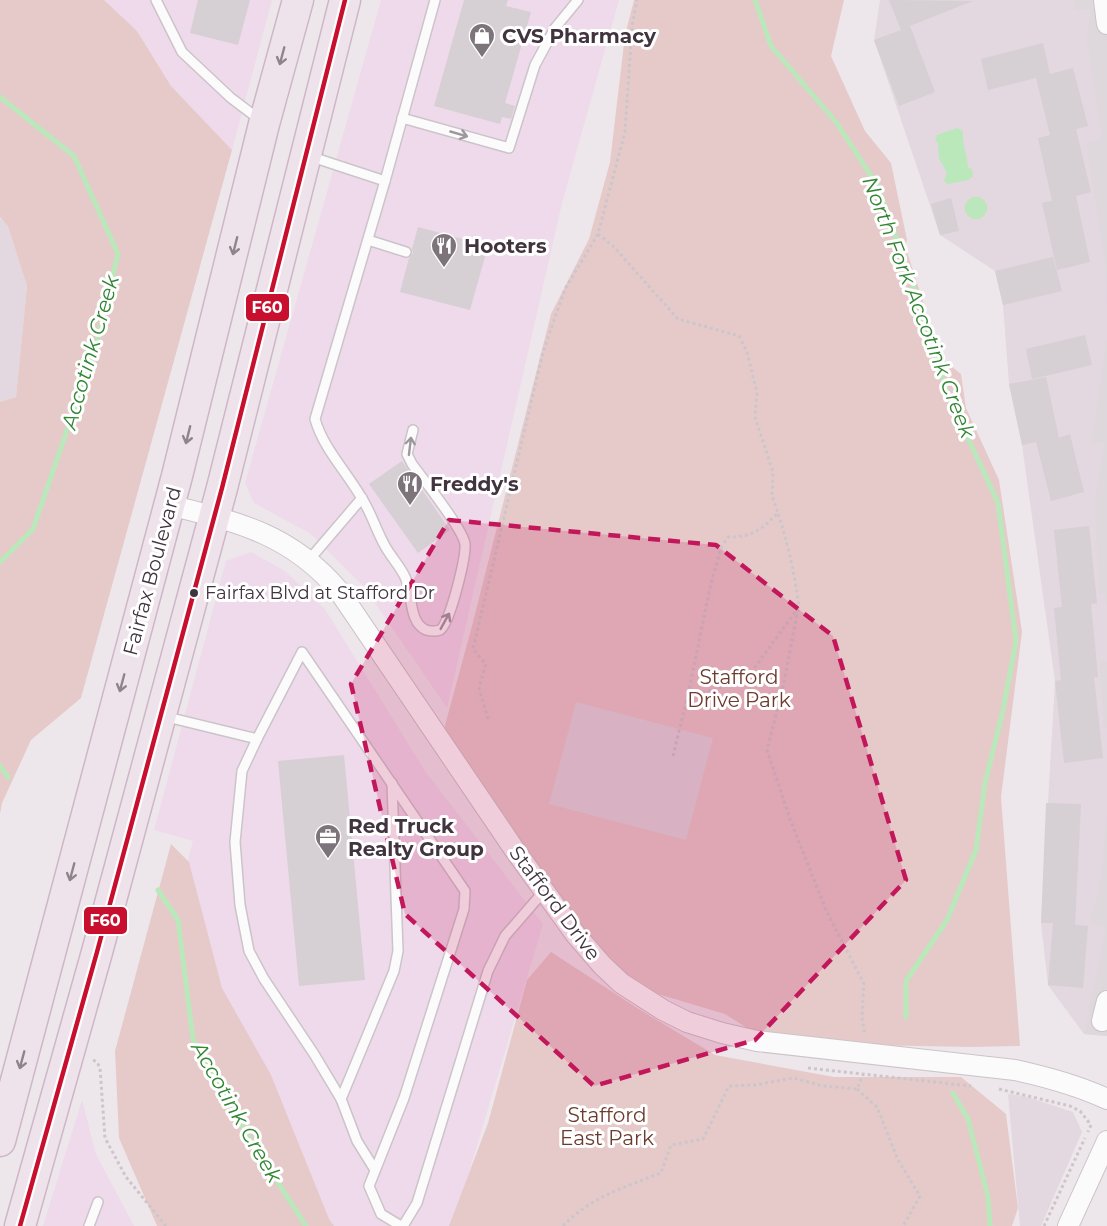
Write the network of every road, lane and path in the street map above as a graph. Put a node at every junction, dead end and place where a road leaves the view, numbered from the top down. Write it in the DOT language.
graph roads {
  1 [pos="156,0"];
  2 [pos="298,0"];
  3 [pos="345,0"];
  4 [pos="435,0"];
  5 [pos="578,0"];
  6 [pos="637,0"];
  7 [pos="1104,0"];
  8 [pos="1107,24"];
  9 [pos="402,118"];
  10 [pos="264,124"];
  11 [pos="305,154"];
  12 [pos="386,181"];
  13 [pos="598,234"];
  14 [pos="368,240"];
  15 [pos="406,252"];
  16 [pos="413,430"];
  17 [pos="362,498"];
  18 [pos="169,505"];
  19 [pos="778,513"];
  20 [pos="214,516"];
  21 [pos="309,560"];
  22 [pos="799,607"];
  23 [pos="689,690"];
  24 [pos="161,715"];
  25 [pos="488,719"];
  26 [pos="257,739"];
  27 [pos="673,756"];
  28 [pos="392,783"];
  29 [pos="544,891"];
  30 [pos="1107,1001"];
  31 [pos="1102,1021"];
  32 [pos="866,1040"];
  33 [pos="93,1060"];
  34 [pos="808,1068"];
  35 [pos="863,1075"];
  36 [pos="976,1087"];
  37 [pos="857,1089"];
  38 [pos="999,1089"];
  39 [pos="341,1099"];
  40 [pos="1107,1099"];
  41 [pos="0,1141"];
  42 [pos="1107,1141"];
  43 [pos="375,1170"];
  44 [pos="98,1202"];
  45 [pos="20,1226"];
  46 [pos="89,1226"];
  47 [pos="166,1226"];
  48 [pos="402,1226"];
  49 [pos="563,1226"];
  50 [pos="903,1226"];
  51 [pos="1044,1226"];
  52 [pos="1068,1226"];
  1 -- 10 [label="lane"];
  2 -- 10 [label="main road, Fairfax Boulevard, one-way"];
  3 -- 11 [label="main road"];
  4 -- 9 [label="lane"];
  9 -- 5 [label="lane, one-way"];
  6 -- 13 [label="path"];
  7 -- 8 [label="street"];
  9 -- 12 [label="lane"];
  10 -- 18 [label="main road, Fairfax Boulevard, one-way"];
  11 -- 12 [label="lane"];
  11 -- 20 [label="main road"];
  12 -- 14 [label="lane"];
  13 -- 19 [label="path"];
  13 -- 25 [label="path"];
  14 -- 15 [label="lane"];
  14 -- 17 [label="lane"];
  17 -- 16 [label="lane, one-way"];
  17 -- 21 [label="lane"];
  18 -- 20 [label="street, Stafford Drive"];
  18 -- 41 [label="main road, Fairfax Boulevard, one-way"];
  19 -- 22 [label="path"];
  19 -- 23 [label="path"];
  20 -- 21 [label="street, Stafford Drive"];
  20 -- 24 [label="main road"];
  21 -- 29 [label="street, Stafford Drive"];
  22 -- 23 [label="path"];
  22 -- 32 [label="path"];
  23 -- 27 [label="path"];
  24 -- 26 [label="lane"];
  24 -- 45 [label="main road"];
  26 -- 28 [label="lane"];
  26 -- 39 [label="lane"];
  28 -- 39 [label="lane"];
  28 -- 43 [label="lane"];
  29 -- 40 [label="street, Stafford Drive"];
  29 -- 48 [label="lane"];
  30 -- 31 [label="street"];
  33 -- 47 [label="path"];
  34 -- 35 [label="path"];
  35 -- 36 [label="path"];
  35 -- 37 [label="path"];
  37 -- 49 [label="path"];
  37 -- 50 [label="path"];
  38 -- 51 [label="path"];
  39 -- 43 [label="lane"];
  42 -- 52 [label="street"];
  43 -- 48 [label="lane"];
  44 -- 46 [label="lane"];
}
